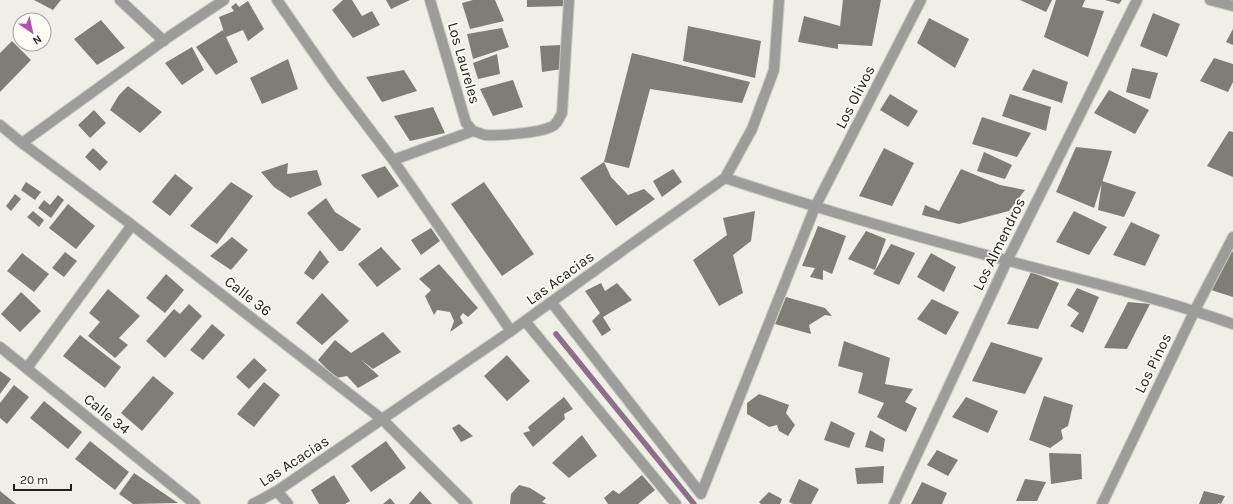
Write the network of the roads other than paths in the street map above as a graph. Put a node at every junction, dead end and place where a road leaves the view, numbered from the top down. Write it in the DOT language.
graph roads {
  1 [pos="120,0"];
  2 [pos="224,0"];
  3 [pos="277,0"];
  4 [pos="430,0"];
  5 [pos="569,0"];
  6 [pos="779,0"];
  7 [pos="921,0"];
  8 [pos="1137,0"];
  9 [pos="1210,0"];
  10 [pos="1233,6"];
  11 [pos="164,41"];
  12 [pos="0,125"];
  13 [pos="473,131"];
  14 [pos="22,143"];
  15 [pos="393,160"];
  16 [pos="725,178"];
  17 [pos="815,207"];
  18 [pos="132,225"];
  19 [pos="1233,237"];
  20 [pos="1007,261"];
  21 [pos="552,303"];
  22 [pos="1195,310"];
  23 [pos="525,321"];
  24 [pos="1233,324"];
  25 [pos="511,332"];
  26 [pos="0,347"];
  27 [pos="27,368"];
  28 [pos="383,420"];
  29 [pos="277,491"];
  30 [pos="195,504"];
  31 [pos="253,504"];
  32 [pos="288,504"];
  33 [pos="467,504"];
  34 [pos="676,504"];
  35 [pos="894,504"];
  36 [pos="1102,504"];
  1 -- 11 [label="street"];
  2 -- 11 [label="street"];
  3 -- 15 [label="street"];
  4 -- 13 [label="street, Los Laureles"];
  5 -- 13 [label="street"];
  6 -- 16 [label="street, Las Acacias"];
  7 -- 17 [label="street, Los Olivos"];
  8 -- 20 [label="street, Los Almendros"];
  9 -- 10 [label="street"];
  11 -- 14 [label="street"];
  12 -- 14 [label="street, Calle 36"];
  13 -- 15 [label="street"];
  14 -- 18 [label="street, Calle 36"];
  15 -- 25 [label="street"];
  16 -- 17 [label="street"];
  16 -- 21 [label="street, Las Acacias"];
  17 -- 20 [label="street"];
  17 -- 21 [label="street, Los Olivos"];
  18 -- 27 [label="street"];
  18 -- 28 [label="street, Calle 36"];
  19 -- 22 [label="street, Los Pinos"];
  20 -- 22 [label="street"];
  20 -- 35 [label="street, Los Almendros"];
  21 -- 23 [label="street, Las Acacias"];
  22 -- 24 [label="street"];
  22 -- 36 [label="street, Los Pinos"];
  23 -- 25 [label="street, Las Acacias"];
  23 -- 34 [label="street"];
  25 -- 28 [label="street, Las Acacias"];
  26 -- 27 [label="street, Calle 34"];
  27 -- 30 [label="street, Calle 34"];
  28 -- 29 [label="street, Las Acacias"];
  28 -- 33 [label="street, Calle 36"];
  29 -- 31 [label="street, Las Acacias"];
  29 -- 32 [label="street"];
}
